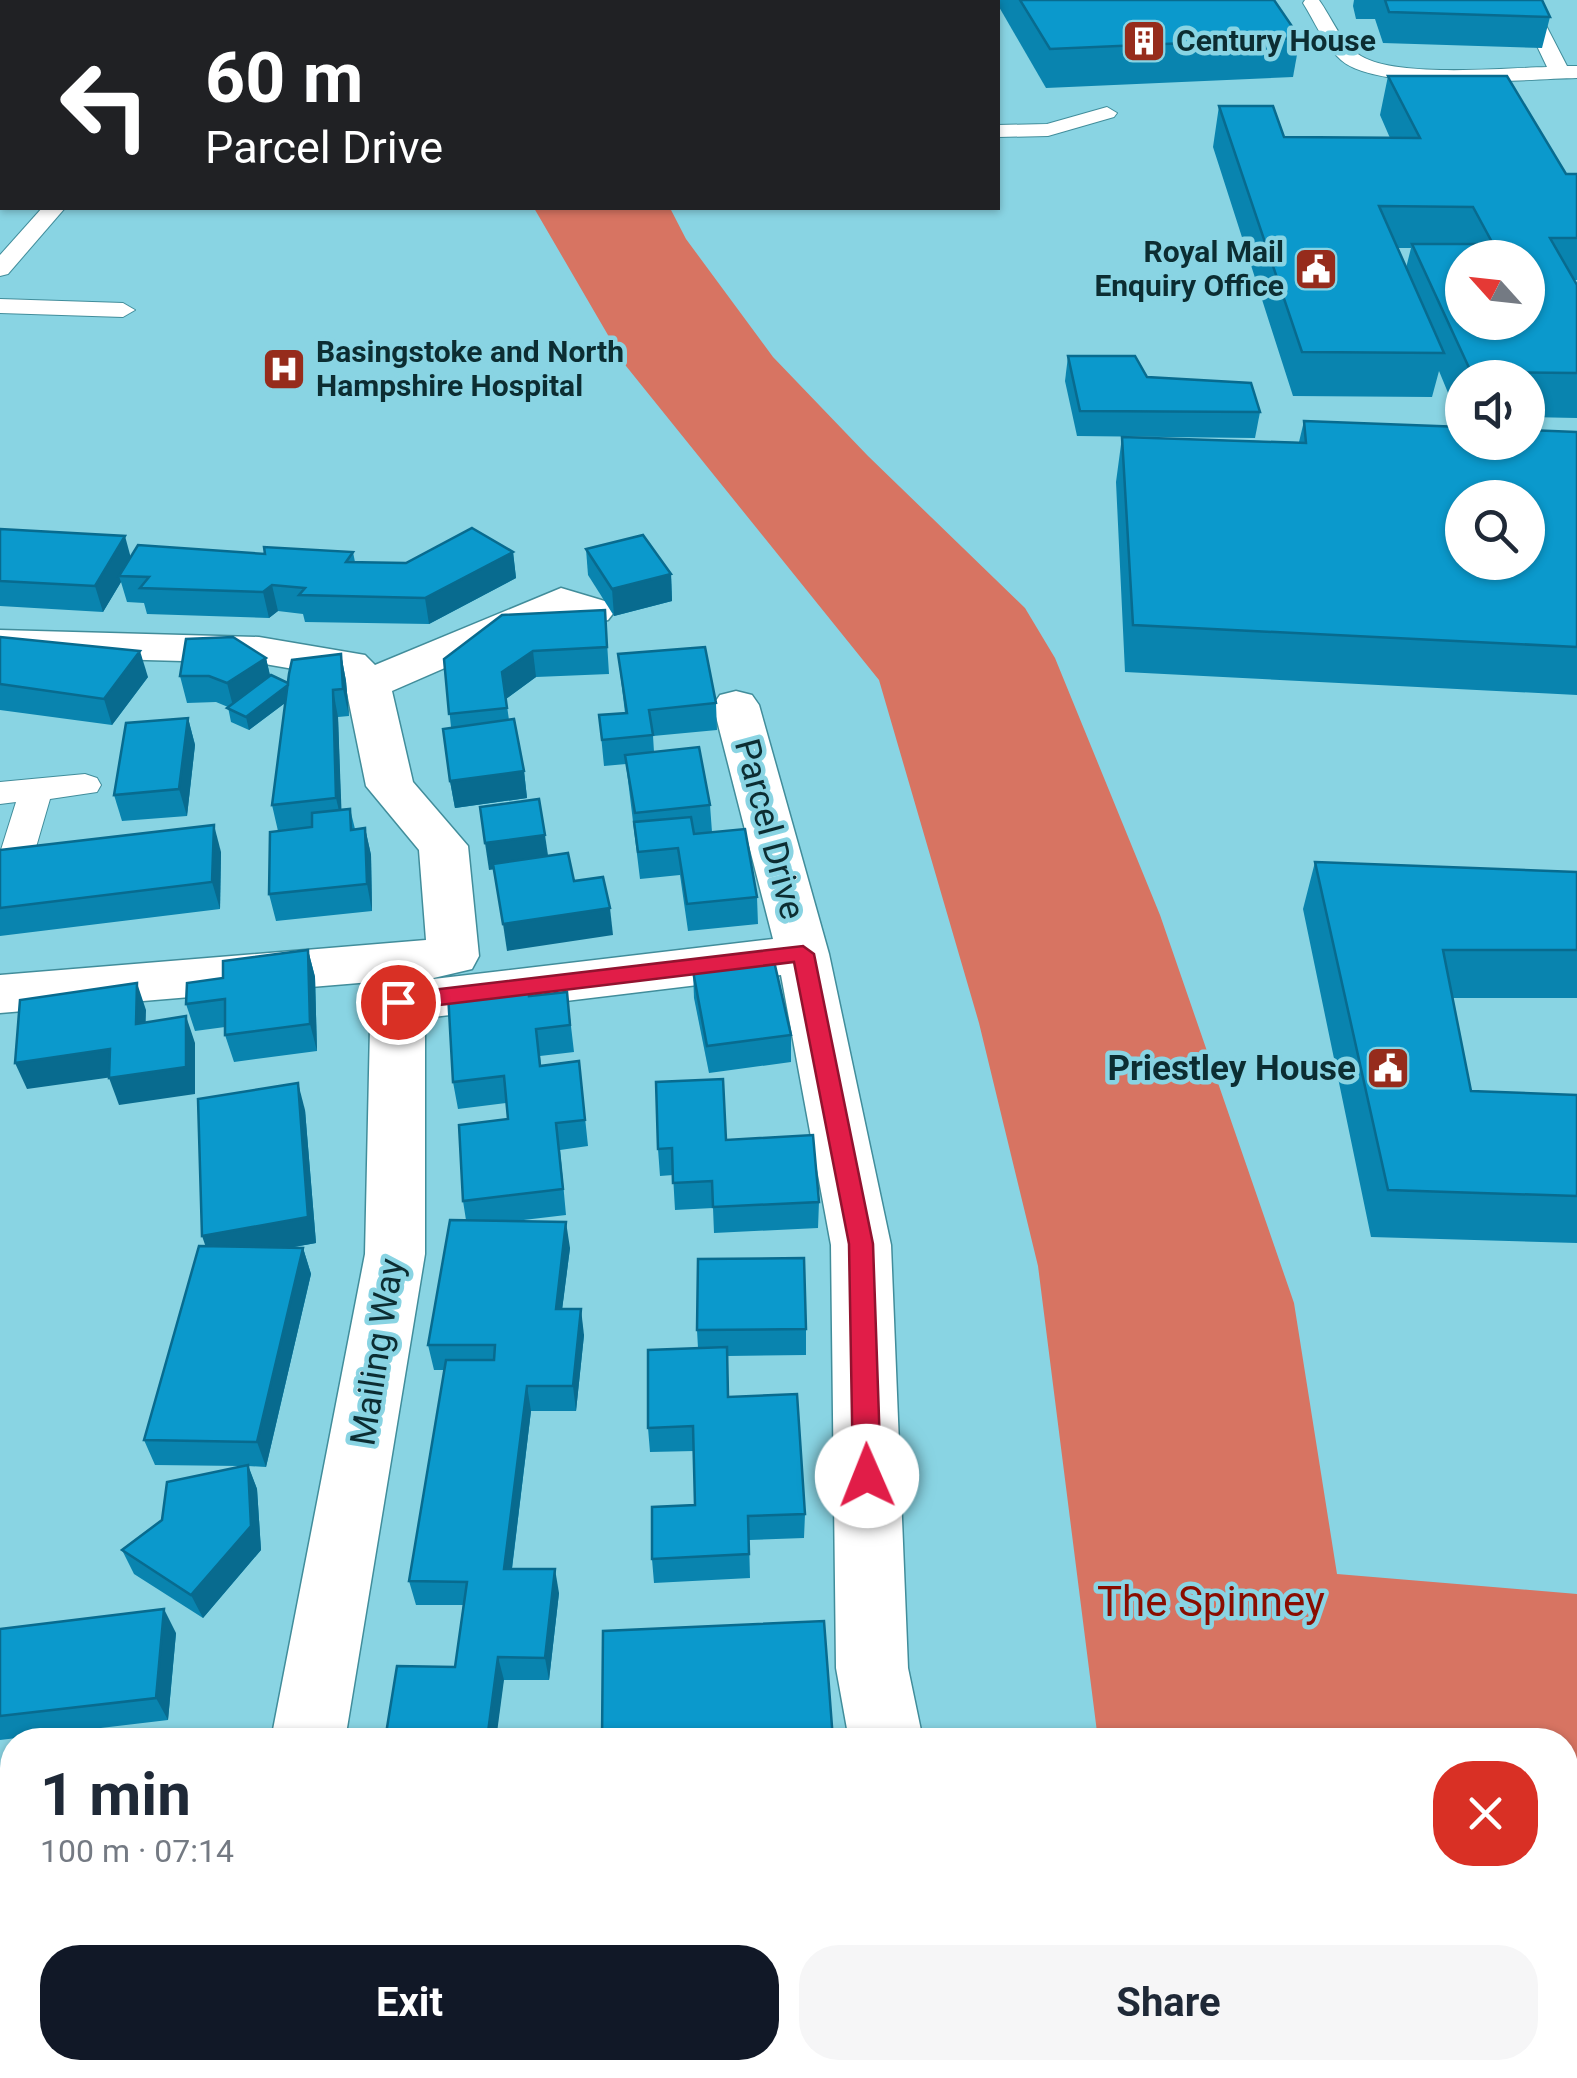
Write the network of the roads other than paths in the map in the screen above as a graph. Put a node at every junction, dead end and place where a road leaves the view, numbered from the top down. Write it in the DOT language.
graph roads {
  1 [pos="1524,0"];
  2 [pos="1312,2"];
  3 [pos="1568,72"];
  4 [pos="1107,113"];
  5 [pos="1000,131"];
  6 [pos="52,210"];
  7 [pos="0,269"];
  8 [pos="0,306"];
  9 [pos="123,310"];
  10 [pos="593,611"];
  11 [pos="0,643"];
  12 [pos="368,685"];
  13 [pos="736,705"];
  14 [pos="85,785"];
  15 [pos="36,790"];
  16 [pos="0,793"];
  17 [pos="0,909"];
  18 [pos="803,954"];
  19 [pos="416,973"];
  20 [pos="0,994"];
  21 [pos="310,1728"];
  22 [pos="884,1728"];
  1 -- 3 [label="lane"];
  2 -- 3 [label="lane"];
  4 -- 5 [label="lane"];
  6 -- 7 [label="lane"];
  8 -- 9 [label="lane"];
  10 -- 12 [label="street"];
  11 -- 12 [label="street"];
  12 -- 19 [label="street, Mailing Way"];
  13 -- 18 [label="street, Parcel Drive"];
  14 -- 15 [label="lane"];
  15 -- 16 [label="lane"];
  15 -- 17 [label="lane"];
  18 -- 19 [label="street, Parcel Drive"];
  18 -- 22 [label="street, Parcel Drive"];
  19 -- 20 [label="street"];
  19 -- 21 [label="street, Mailing Way"];
}
